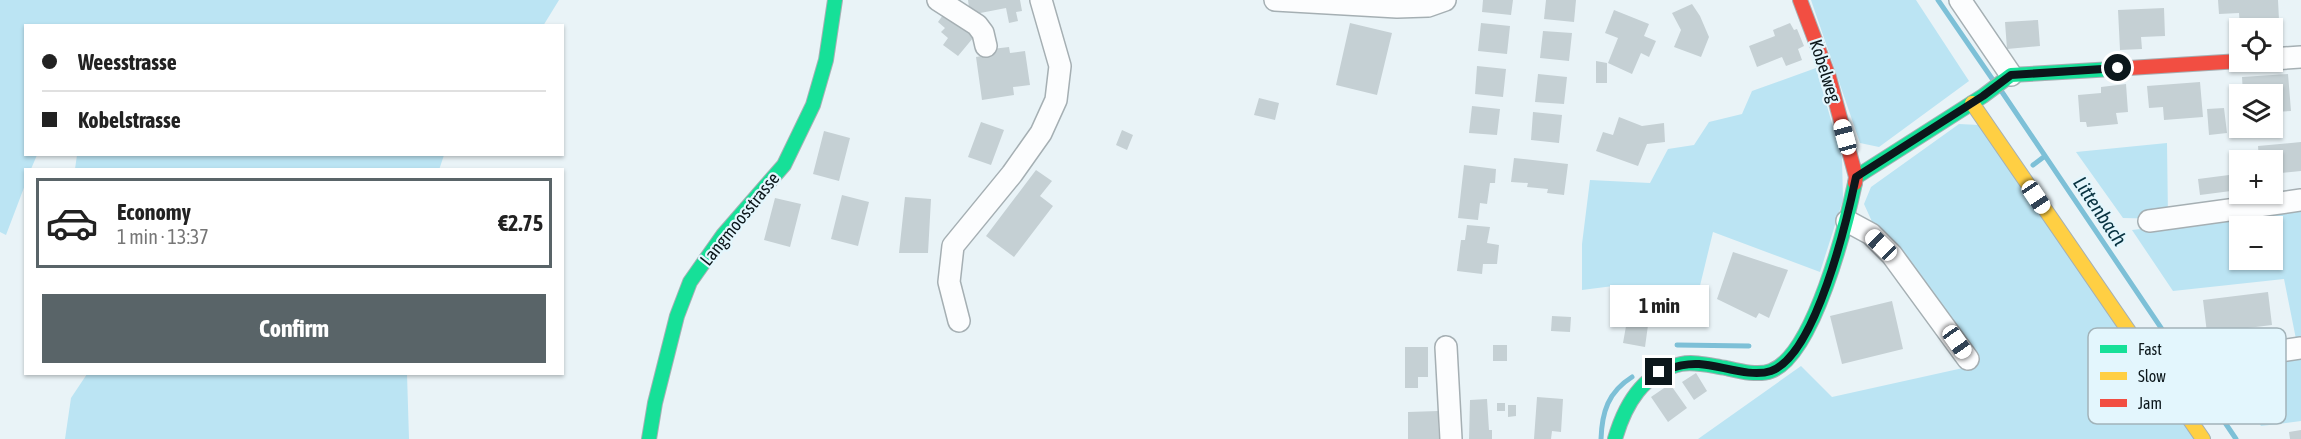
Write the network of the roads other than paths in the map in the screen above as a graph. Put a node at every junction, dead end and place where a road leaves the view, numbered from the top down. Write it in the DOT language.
graph roads {
  1 [pos="835,0"];
  2 [pos="938,0"];
  3 [pos="1041,0"];
  4 [pos="1275,0"];
  5 [pos="1445,0"];
  6 [pos="1800,0"];
  7 [pos="1960,0"];
  8 [pos="986,46"];
  9 [pos="2301,57"];
  10 [pos="2283,58"];
  11 [pos="2229,62"];
  12 [pos="2008,77"];
  13 [pos="1977,100"];
  14 [pos="1856,177"];
  15 [pos="2301,200"];
  16 [pos="1847,221"];
  17 [pos="2150,221"];
  18 [pos="959,321"];
  19 [pos="2129,328"];
  20 [pos="1446,346"];
  21 [pos="2301,348"];
  22 [pos="2286,350"];
  23 [pos="1968,359"];
  24 [pos="2193,424"];
  25 [pos="649,439"];
  26 [pos="1451,439"];
  27 [pos="1615,439"];
  28 [pos="2203,439"];
  1 -- 25 [label="street, Langmoosstrasse"];
  2 -- 8 [label="street"];
  3 -- 18 [label="street"];
  4 -- 5 [label="street"];
  6 -- 14 [label="street, Kobelweg"];
  7 -- 12 [label="street"];
  9 -- 10 [label="street"];
  11 -- 12 [label="street"];
  12 -- 13 [label="street"];
  13 -- 14 [label="street"];
  13 -- 19 [label="street"];
  14 -- 16 [label="street"];
  15 -- 17 [label="street"];
  16 -- 23 [label="street"];
  16 -- 27 [label="street"];
  20 -- 26 [label="street"];
  21 -- 22 [label="street"];
  24 -- 28 [label="street"];
}
